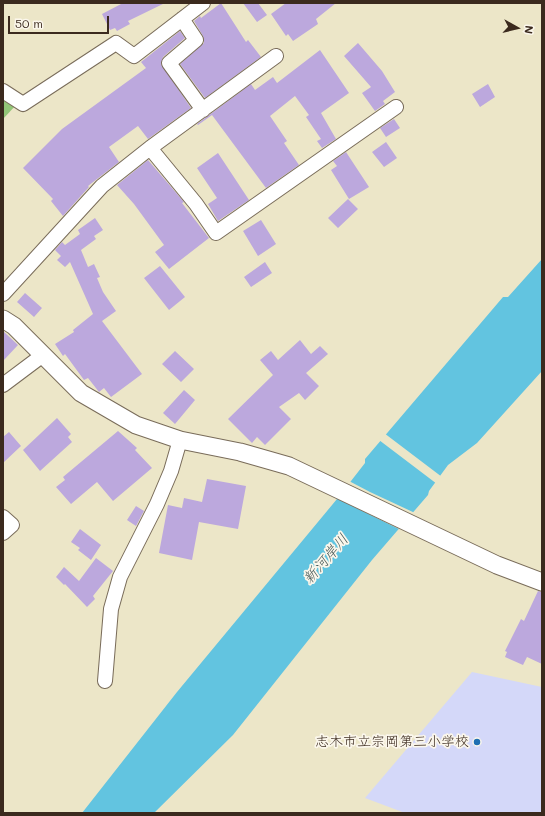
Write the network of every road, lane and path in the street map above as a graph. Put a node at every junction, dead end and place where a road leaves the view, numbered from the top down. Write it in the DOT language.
graph roads {
  1 [pos="203,3"];
  2 [pos="182,19"];
  3 [pos="276,56"];
  4 [pos="3,91"];
  5 [pos="396,107"];
  6 [pos="203,110"];
  7 [pos="150,148"];
  8 [pos="3,294"];
  9 [pos="3,319"];
  10 [pos="43,355"];
  11 [pos="3,385"];
  12 [pos="180,440"];
  13 [pos="3,517"];
  14 [pos="3,533"];
  15 [pos="542,582"];
  16 [pos="105,682"];
  1 -- 2 [label="street"];
  2 -- 4 [label="street"];
  2 -- 6 [label="street"];
  3 -- 6 [label="street"];
  5 -- 7 [label="street"];
  6 -- 7 [label="street"];
  7 -- 8 [label="street"];
  9 -- 10 [label="street"];
  10 -- 11 [label="street"];
  10 -- 12 [label="street"];
  12 -- 15 [label="street"];
  12 -- 16 [label="street"];
  13 -- 14 [label="street"];
}
